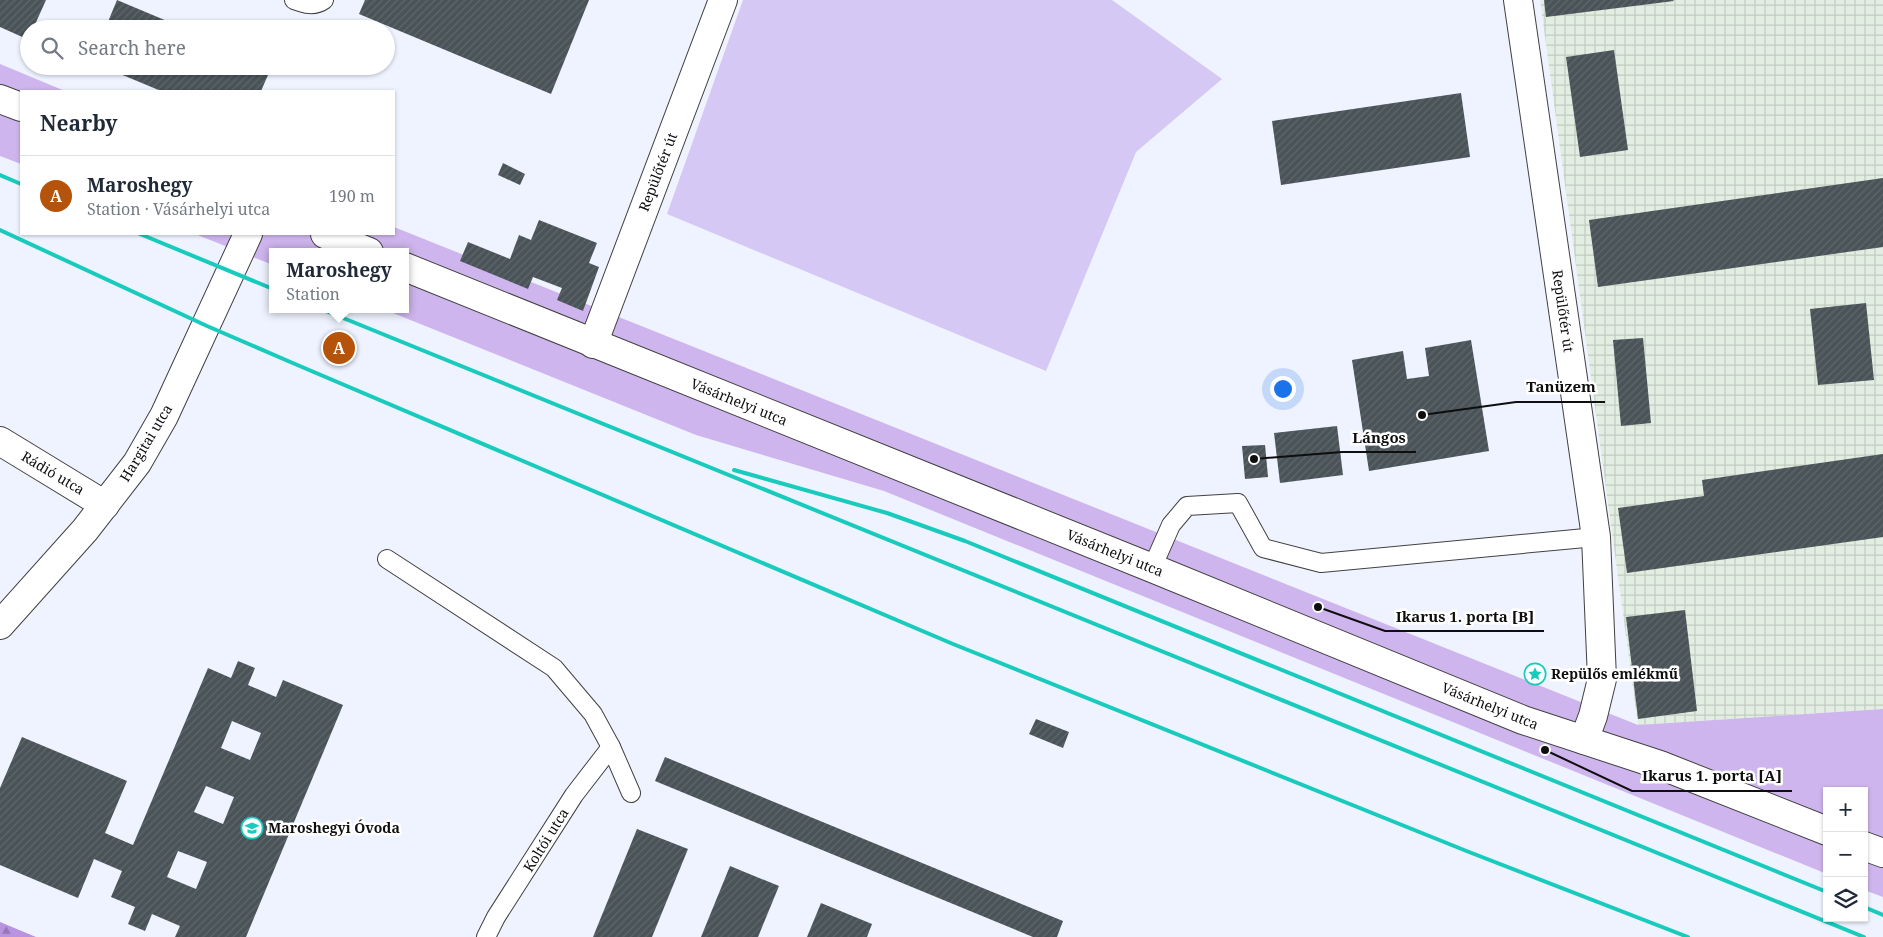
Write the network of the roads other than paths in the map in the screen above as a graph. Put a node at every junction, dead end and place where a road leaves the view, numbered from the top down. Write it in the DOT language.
graph roads {
  1 [pos="294,0"];
  2 [pos="324,0"];
  3 [pos="723,0"];
  4 [pos="1518,0"];
  5 [pos="0,99"];
  6 [pos="20,107"];
  7 [pos="248,235"];
  8 [pos="327,235"];
  9 [pos="359,248"];
  10 [pos="409,269"];
  11 [pos="593,344"];
  12 [pos="0,441"];
  13 [pos="105,505"];
  14 [pos="1596,537"];
  15 [pos="388,559"];
  16 [pos="1152,568"];
  17 [pos="0,625"];
  18 [pos="1584,740"];
  19 [pos="611,747"];
  20 [pos="631,793"];
  21 [pos="1823,829"];
  22 [pos="1868,847"];
  23 [pos="1883,853"];
  24 [pos="486,937"];
  1 -- 2 [label="lane"];
  3 -- 11 [label="street, Repülőtér út"];
  4 -- 14 [label="street, Repülőtér út"];
  5 -- 6 [label="street"];
  7 -- 13 [label="street, Hargitai utca"];
  8 -- 9 [label="street"];
  10 -- 11 [label="street, Vásárhelyi utca"];
  11 -- 16 [label="street, Vásárhelyi utca"];
  12 -- 13 [label="street, Rádió utca"];
  13 -- 17 [label="street, Hargitai utca"];
  14 -- 16 [label="lane"];
  14 -- 18 [label="street, Repülőtér út"];
  15 -- 19 [label="lane"];
  16 -- 18 [label="street, Vásárhelyi utca"];
  18 -- 21 [label="street, Vásárhelyi utca"];
  19 -- 20 [label="lane"];
  19 -- 24 [label="lane, Koltói utca"];
  22 -- 23 [label="street"];
}
